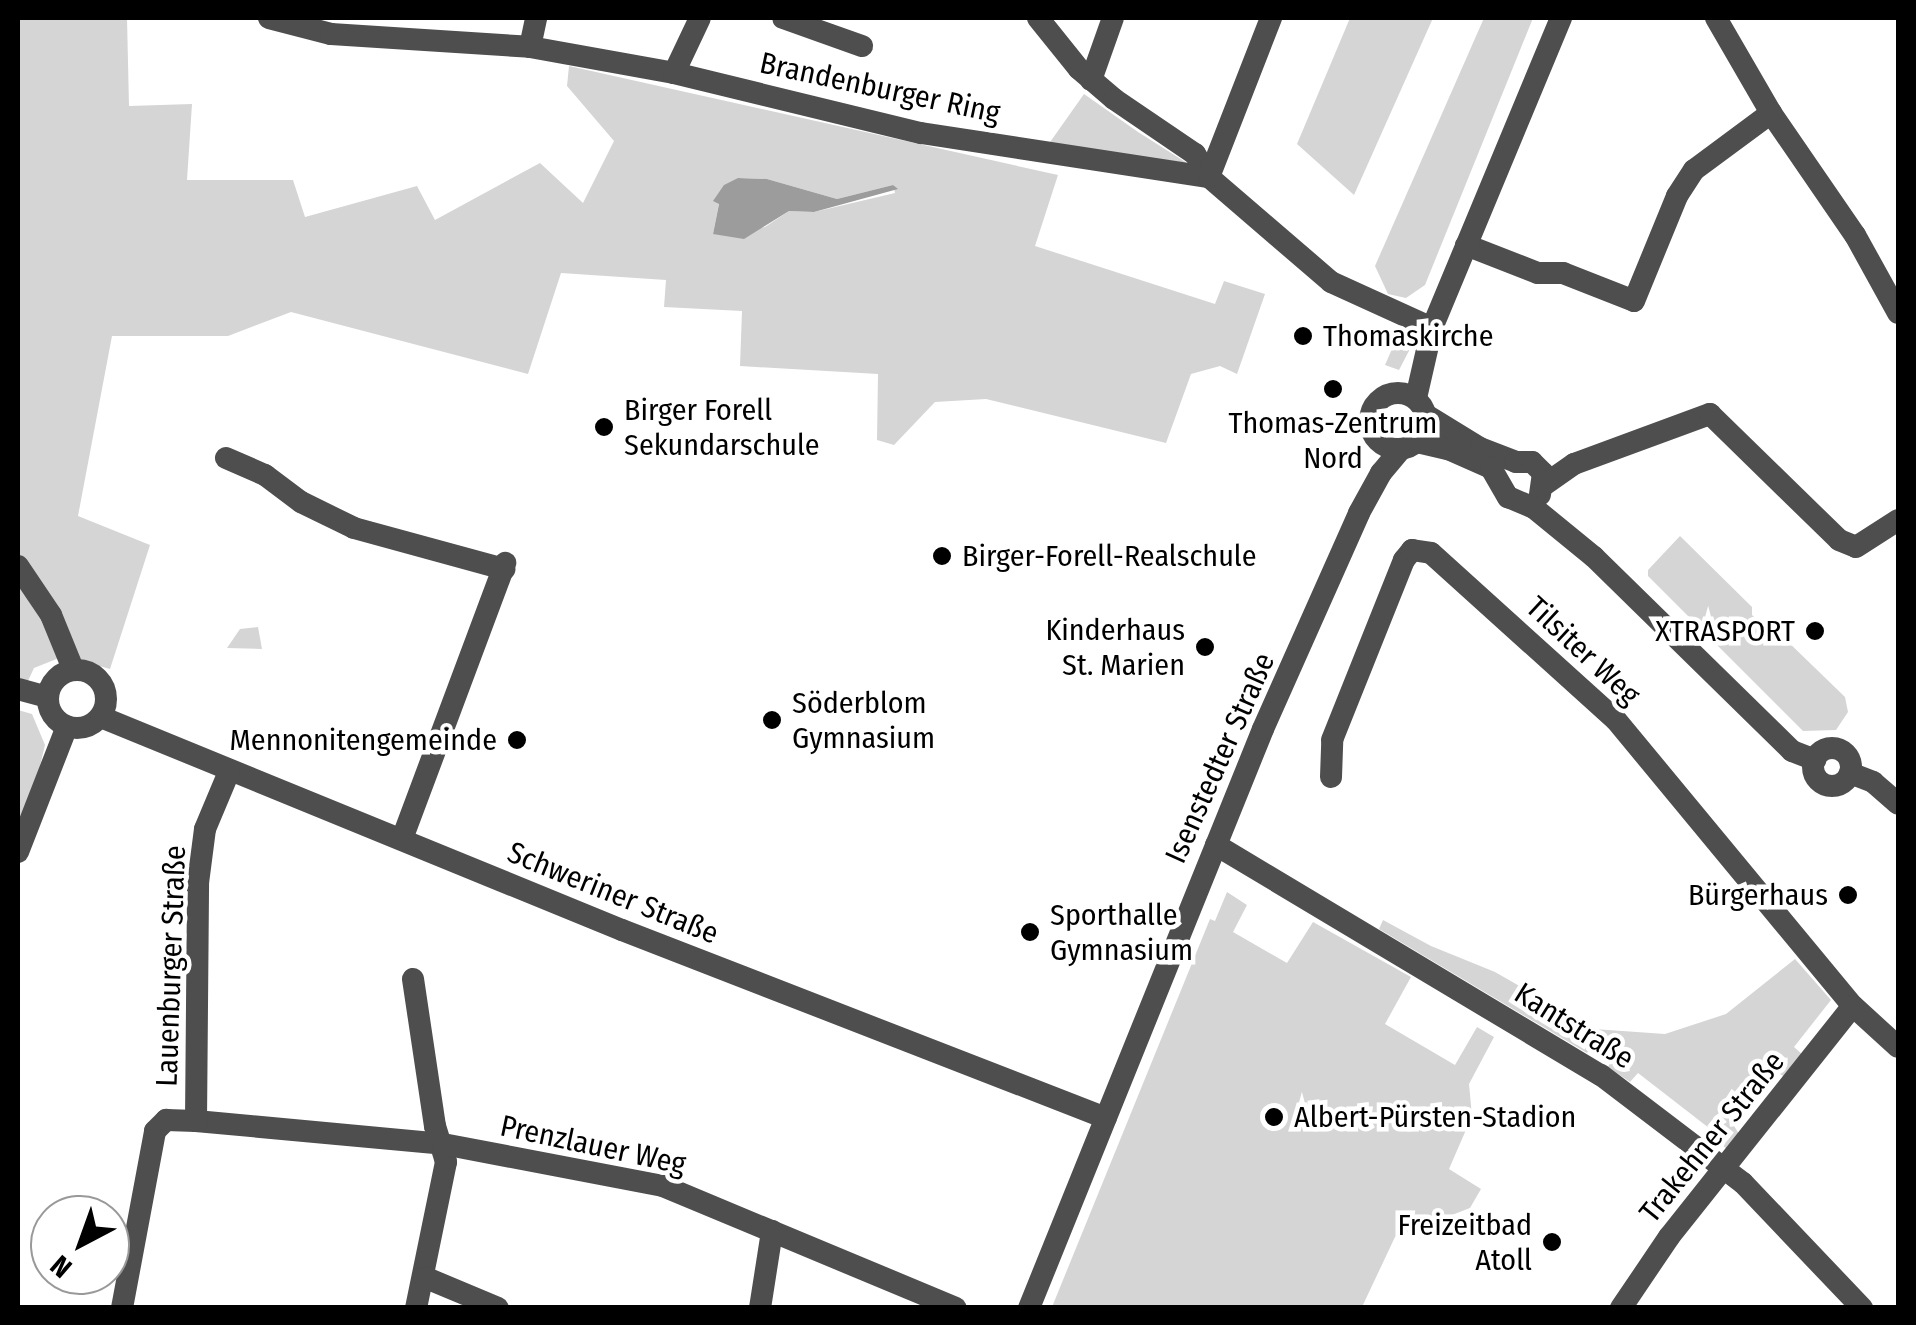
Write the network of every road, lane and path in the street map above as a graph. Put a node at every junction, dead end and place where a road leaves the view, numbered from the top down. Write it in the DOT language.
graph roads {
  1 [pos="269,18"];
  2 [pos="536,18"];
  3 [pos="700,18"];
  4 [pos="782,18"];
  5 [pos="1038,18"];
  6 [pos="1114,18"];
  7 [pos="1272,18"];
  8 [pos="1561,18"];
  9 [pos="1716,18"];
  10 [pos="332,26"];
  11 [pos="862,46"];
  12 [pos="530,47"];
  13 [pos="674,73"];
  14 [pos="1091,80"];
  15 [pos="1771,113"];
  16 [pos="1210,177"];
  17 [pos="1466,245"];
  18 [pos="1898,314"];
  19 [pos="1432,328"];
  20 [pos="1391,393"];
  21 [pos="1421,407"];
  22 [pos="1373,434"];
  23 [pos="1409,446"];
  24 [pos="226,458"];
  25 [pos="1533,482"];
  26 [pos="1359,513"];
  27 [pos="1898,520"];
  28 [pos="18,566"];
  29 [pos="73,669"];
  30 [pos="18,689"];
  31 [pos="48,697"];
  32 [pos="100,717"];
  33 [pos="67,726"];
  34 [pos="229,772"];
  35 [pos="1331,776"];
  36 [pos="1898,804"];
  37 [pos="402,839"];
  38 [pos="1216,845"];
  39 [pos="18,852"];
  40 [pos="413,978"];
  41 [pos="1852,1006"];
  42 [pos="1898,1047"];
  43 [pos="1106,1118"];
  44 [pos="196,1121"];
  45 [pos="443,1144"];
  46 [pos="1724,1167"];
  47 [pos="772,1231"];
  48 [pos="424,1277"];
  49 [pos="122,1308"];
  50 [pos="416,1308"];
  51 [pos="498,1308"];
  52 [pos="760,1308"];
  53 [pos="956,1308"];
  54 [pos="1028,1308"];
  55 [pos="1621,1308"];
  56 [pos="1862,1308"];
  1 -- 10 [label="street, Brandenburger Ring"];
  2 -- 12 [label="street"];
  3 -- 13 [label="street"];
  4 -- 11 [label="street"];
  5 -- 14 [label="street"];
  6 -- 14 [label="street"];
  7 -- 16 [label="street"];
  8 -- 17 [label="street"];
  9 -- 15 [label="street"];
  10 -- 12 [label="street, Brandenburger Ring"];
  12 -- 13 [label="street, Brandenburger Ring"];
  13 -- 16 [label="street, Brandenburger Ring"];
  14 -- 16 [label="street"];
  15 -- 17 [label="street"];
  15 -- 18 [label="street"];
  16 -- 19 [label="street"];
  17 -- 19 [label="street"];
  19 -- 20 [label="street"];
  19 -- 21 [label="street"];
  20 -- 21 [label="street"];
  20 -- 22 [label="street"];
  21 -- 23 [label="street"];
  21 -- 25 [label="street"];
  22 -- 23 [label="street"];
  22 -- 26 [label="street, Isenstedter Straße"];
  23 -- 25 [label="street"];
  23 -- 26 [label="street, Isenstedter Straße"];
  24 -- 37 [label="street"];
  25 -- 27 [label="street"];
  25 -- 36 [label="street"];
  26 -- 38 [label="street, Isenstedter Straße"];
  28 -- 29 [label="street"];
  29 -- 31 [label="street"];
  29 -- 32 [label="street"];
  30 -- 31 [label="street"];
  31 -- 33 [label="street"];
  32 -- 33 [label="street"];
  32 -- 34 [label="street, Schweriner Straße"];
  33 -- 39 [label="street"];
  34 -- 37 [label="street, Schweriner Straße"];
  34 -- 44 [label="street, Lauenburger Straße"];
  35 -- 41 [label="street, Tilsiter Weg"];
  37 -- 43 [label="street, Schweriner Straße"];
  38 -- 43 [label="street, Isenstedter Straße"];
  38 -- 46 [label="street, Kantstraße"];
  40 -- 45 [label="street"];
  41 -- 42 [label="street"];
  41 -- 46 [label="street, Trakehner Straße"];
  43 -- 54 [label="street, Isenstedter Straße"];
  44 -- 45 [label="street, Prenzlauer Weg"];
  44 -- 49 [label="street, Lauenburger Straße"];
  45 -- 47 [label="street, Prenzlauer Weg"];
  45 -- 48 [label="street"];
  46 -- 55 [label="street, Trakehner Straße"];
  46 -- 56 [label="street, Kantstraße"];
  47 -- 52 [label="street"];
  47 -- 53 [label="street, Prenzlauer Weg"];
  48 -- 50 [label="street"];
  48 -- 51 [label="street"];
}
